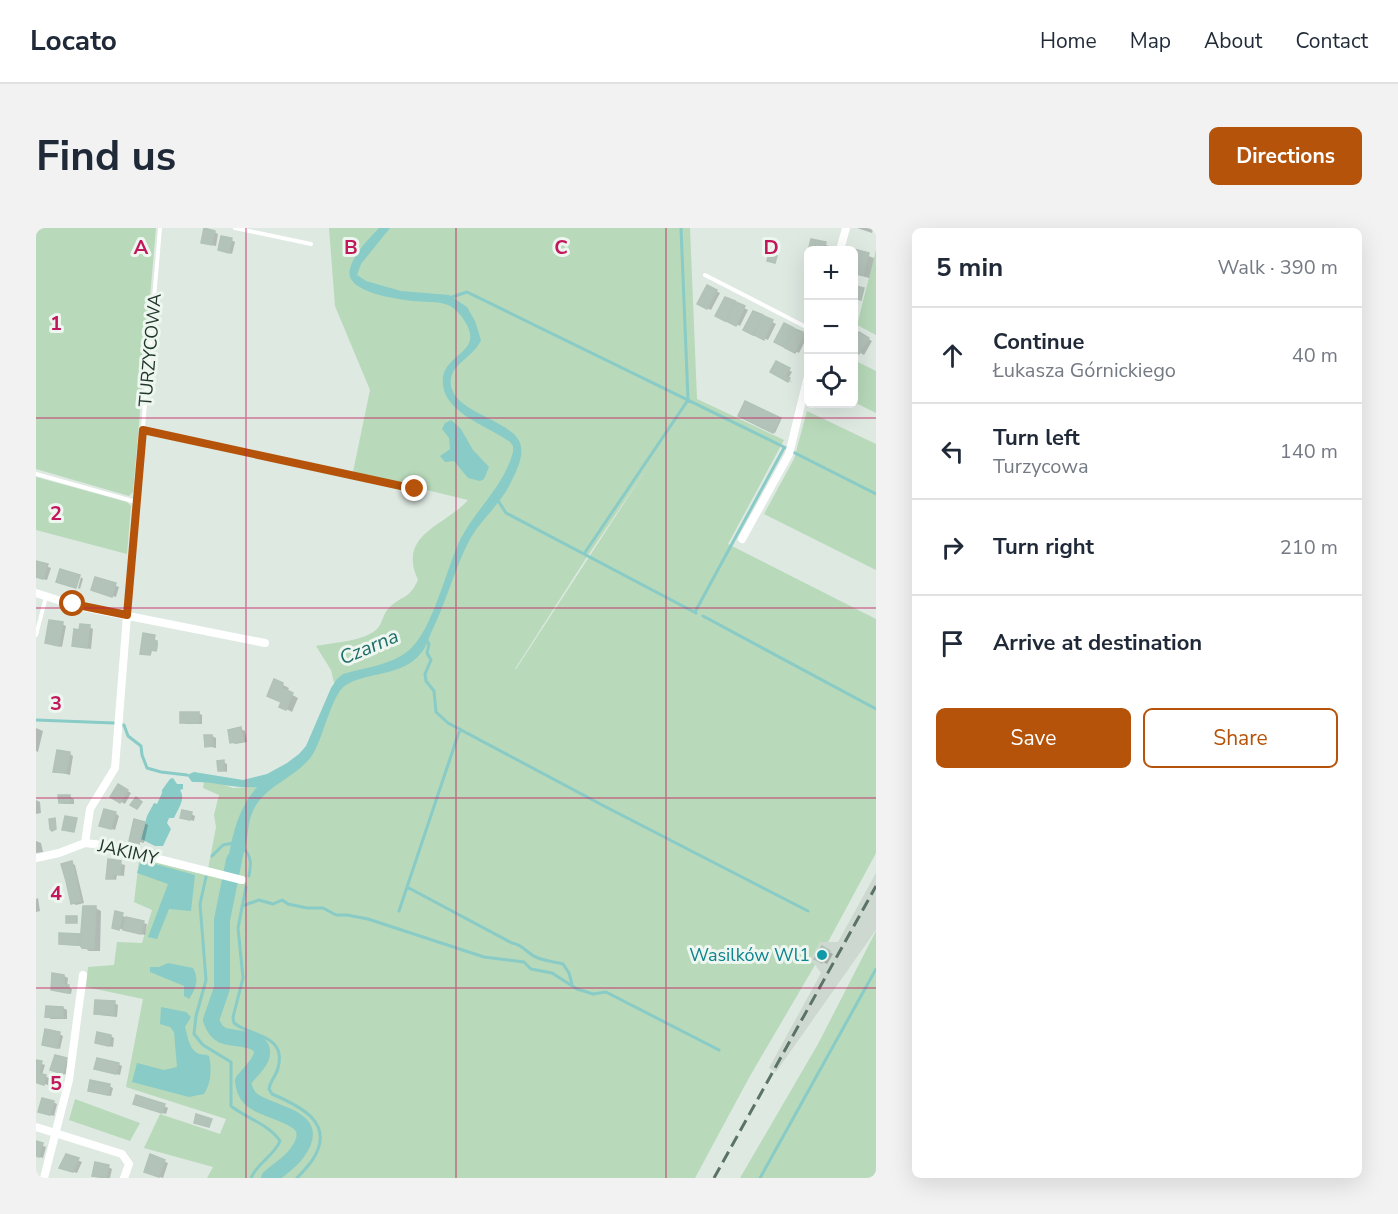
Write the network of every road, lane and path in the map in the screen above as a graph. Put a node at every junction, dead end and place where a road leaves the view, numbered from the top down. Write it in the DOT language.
graph roads {
  1 [pos="160,228"];
  2 [pos="235,228"];
  3 [pos="846,228"];
  4 [pos="310,244"];
  5 [pos="841,246"];
  6 [pos="705,275"];
  7 [pos="804,326"];
  8 [pos="804,392"];
  9 [pos="143,430"];
  10 [pos="36,474"];
  11 [pos="415,489"];
  12 [pos="137,502"];
  13 [pos="742,538"];
  14 [pos="36,593"];
  15 [pos="46,596"];
  16 [pos="127,615"];
  17 [pos="36,635"];
  18 [pos="265,643"];
  19 [pos="85,843"];
  20 [pos="36,858"];
  21 [pos="242,880"];
  22 [pos="83,975"];
  23 [pos="36,1127"];
  24 [pos="56,1133"];
  25 [pos="44,1178"];
  26 [pos="124,1178"];
  1 -- 9 [label="lane, TURZYCOWA"];
  2 -- 4 [label="lane"];
  3 -- 5 [label="street"];
  6 -- 7 [label="lane"];
  8 -- 13 [label="street"];
  9 -- 11 [label="lane"];
  9 -- 12 [label="lane, TURZYCOWA"];
  10 -- 12 [label="lane"];
  12 -- 16 [label="lane, TURZYCOWA"];
  14 -- 15 [label="street"];
  15 -- 16 [label="street"];
  15 -- 17 [label="lane"];
  16 -- 18 [label="street"];
  16 -- 19 [label="street"];
  19 -- 20 [label="street, JAKIMY"];
  19 -- 21 [label="street, JAKIMY"];
  22 -- 24 [label="street"];
  23 -- 24 [label="street"];
  24 -- 25 [label="street"];
  24 -- 26 [label="street"];
}
